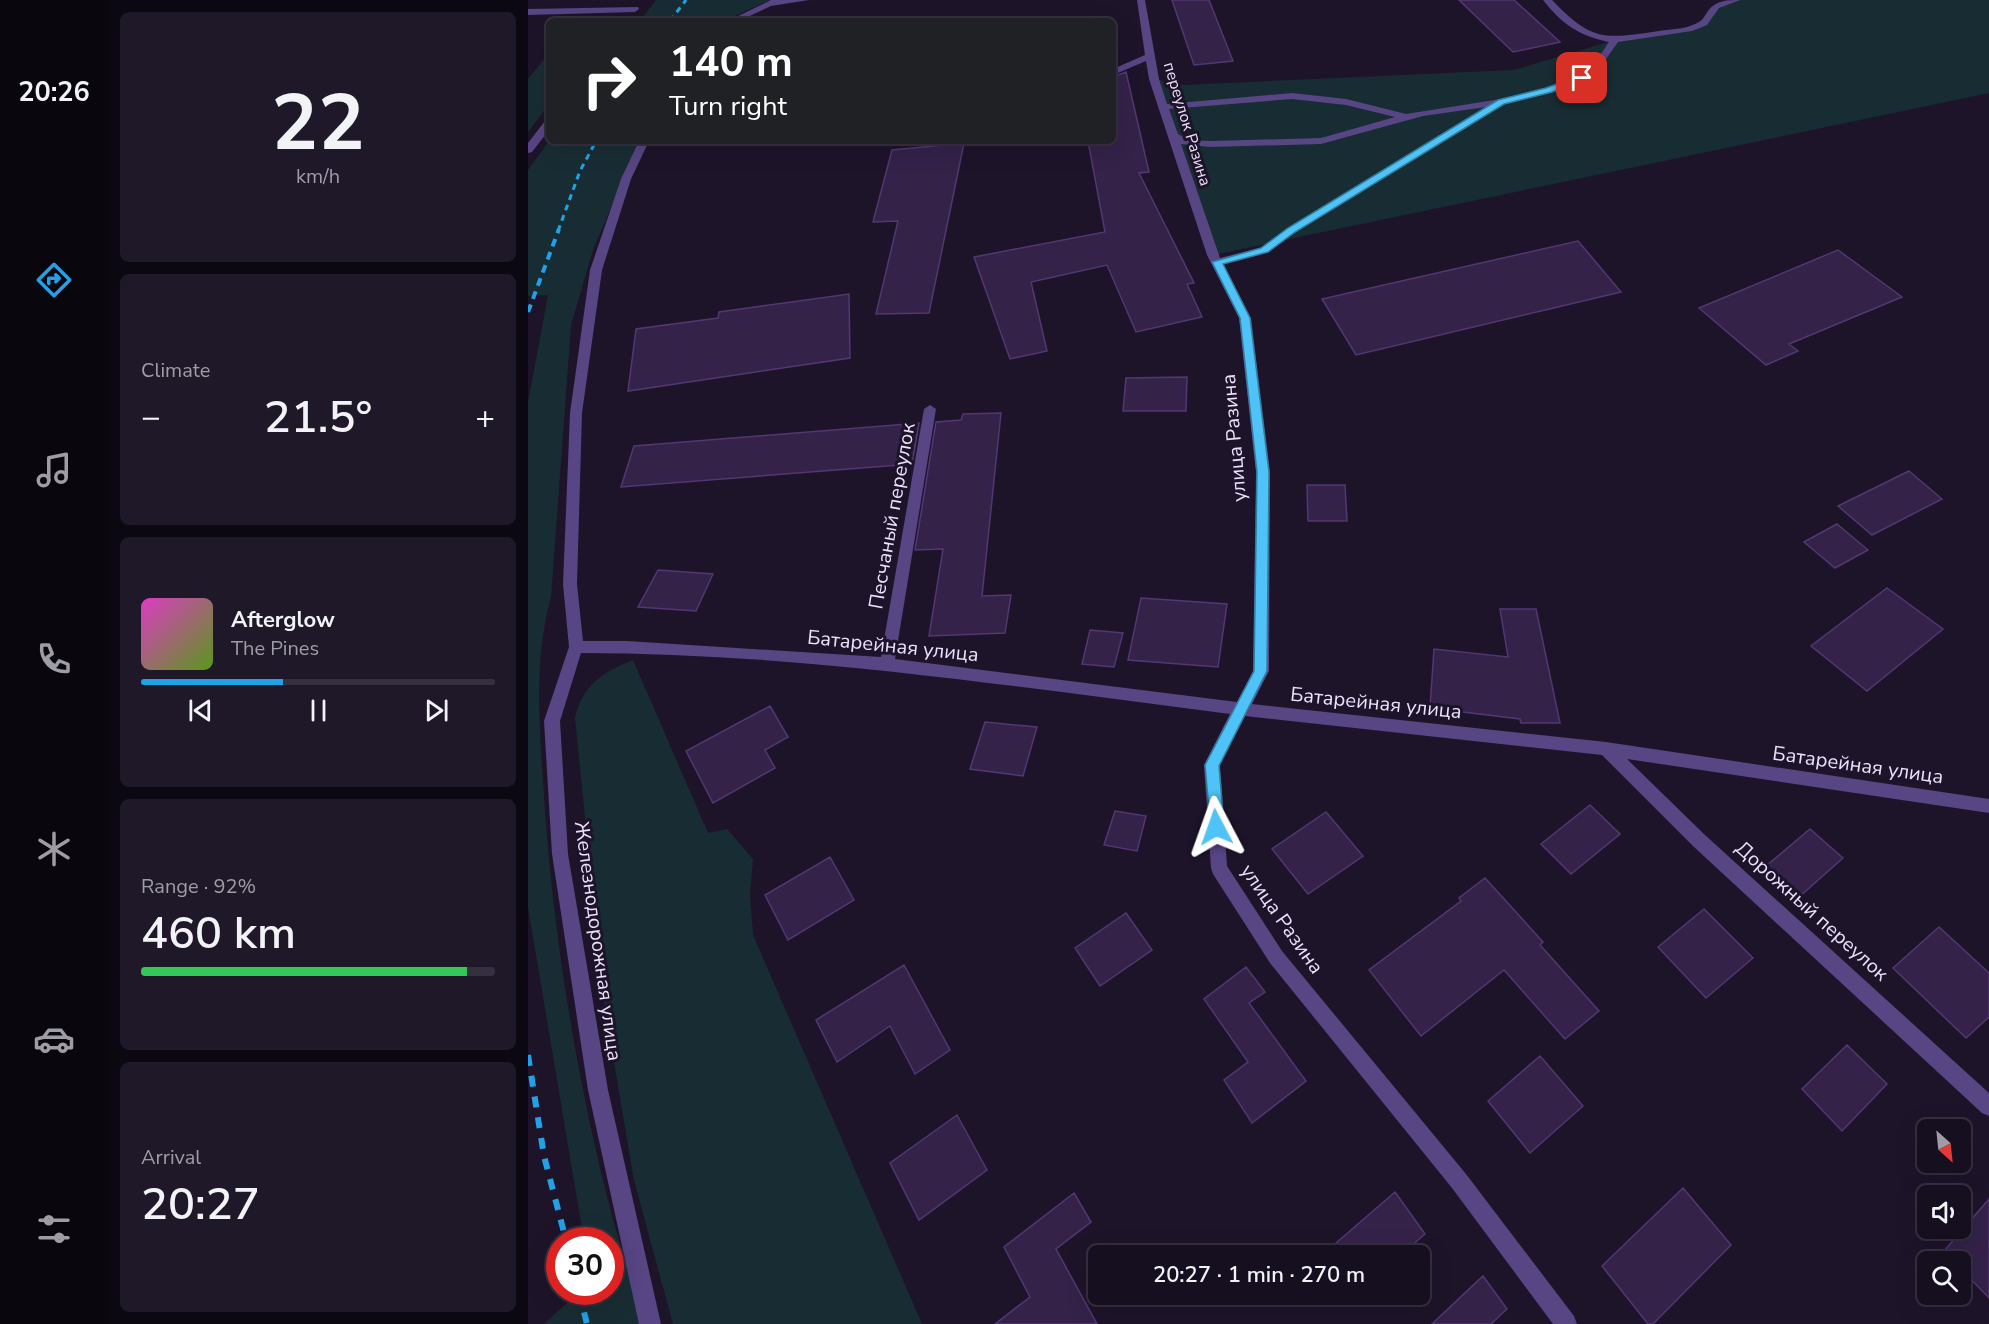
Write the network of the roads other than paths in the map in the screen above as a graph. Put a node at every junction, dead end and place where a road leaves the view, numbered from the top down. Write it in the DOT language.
graph roads {
  1 [pos="642,0"];
  2 [pos="805,0"];
  3 [pos="1141,0"];
  4 [pos="1547,0"];
  5 [pos="1737,0"];
  6 [pos="775,2"];
  7 [pos="761,8"];
  8 [pos="635,9"];
  9 [pos="528,12"];
  10 [pos="628,18"];
  11 [pos="739,18"];
  12 [pos="760,18"];
  13 [pos="1615,40"];
  14 [pos="1150,56"];
  15 [pos="1116,71"];
  16 [pos="1501,102"];
  17 [pos="1163,107"];
  18 [pos="1407,117"];
  19 [pos="546,127"];
  20 [pos="1173,136"];
  21 [pos="643,144"];
  22 [pos="528,150"];
  23 [pos="1215,259"];
  24 [pos="930,409"];
  25 [pos="576,647"];
  26 [pos="887,664"];
  27 [pos="1239,709"];
  28 [pos="1606,749"];
  29 [pos="1989,806"];
  30 [pos="1989,1106"];
  31 [pos="650,1324"];
  32 [pos="1566,1324"];
  1 -- 8 [label="street"];
  2 -- 6 [label="street"];
  3 -- 14 [label="street, переулок Разина"];
  4 -- 13 [label="street"];
  5 -- 13 [label="street"];
  6 -- 7 [label="street"];
  7 -- 11 [label="street"];
  7 -- 12 [label="street"];
  8 -- 9 [label="street"];
  8 -- 10 [label="street"];
  13 -- 16 [label="street"];
  14 -- 15 [label="street"];
  14 -- 17 [label="street, переулок Разина"];
  16 -- 18 [label="street"];
  16 -- 23 [label="street"];
  17 -- 18 [label="street"];
  17 -- 20 [label="street, переулок Разина"];
  18 -- 20 [label="street"];
  19 -- 22 [label="street"];
  20 -- 23 [label="street, переулок Разина"];
  21 -- 25 [label="street, Железнодорожная улица"];
  23 -- 27 [label="street, улица Разина"];
  24 -- 26 [label="street, Песчаный переулок"];
  25 -- 26 [label="street, Батарейная улица"];
  25 -- 31 [label="street, Железнодорожная улица"];
  26 -- 27 [label="street, Батарейная улица"];
  27 -- 28 [label="street, Батарейная улица"];
  27 -- 32 [label="street, улица Разина"];
  28 -- 29 [label="street, Батарейная улица"];
  28 -- 30 [label="street, Дорожный переулок"];
}
